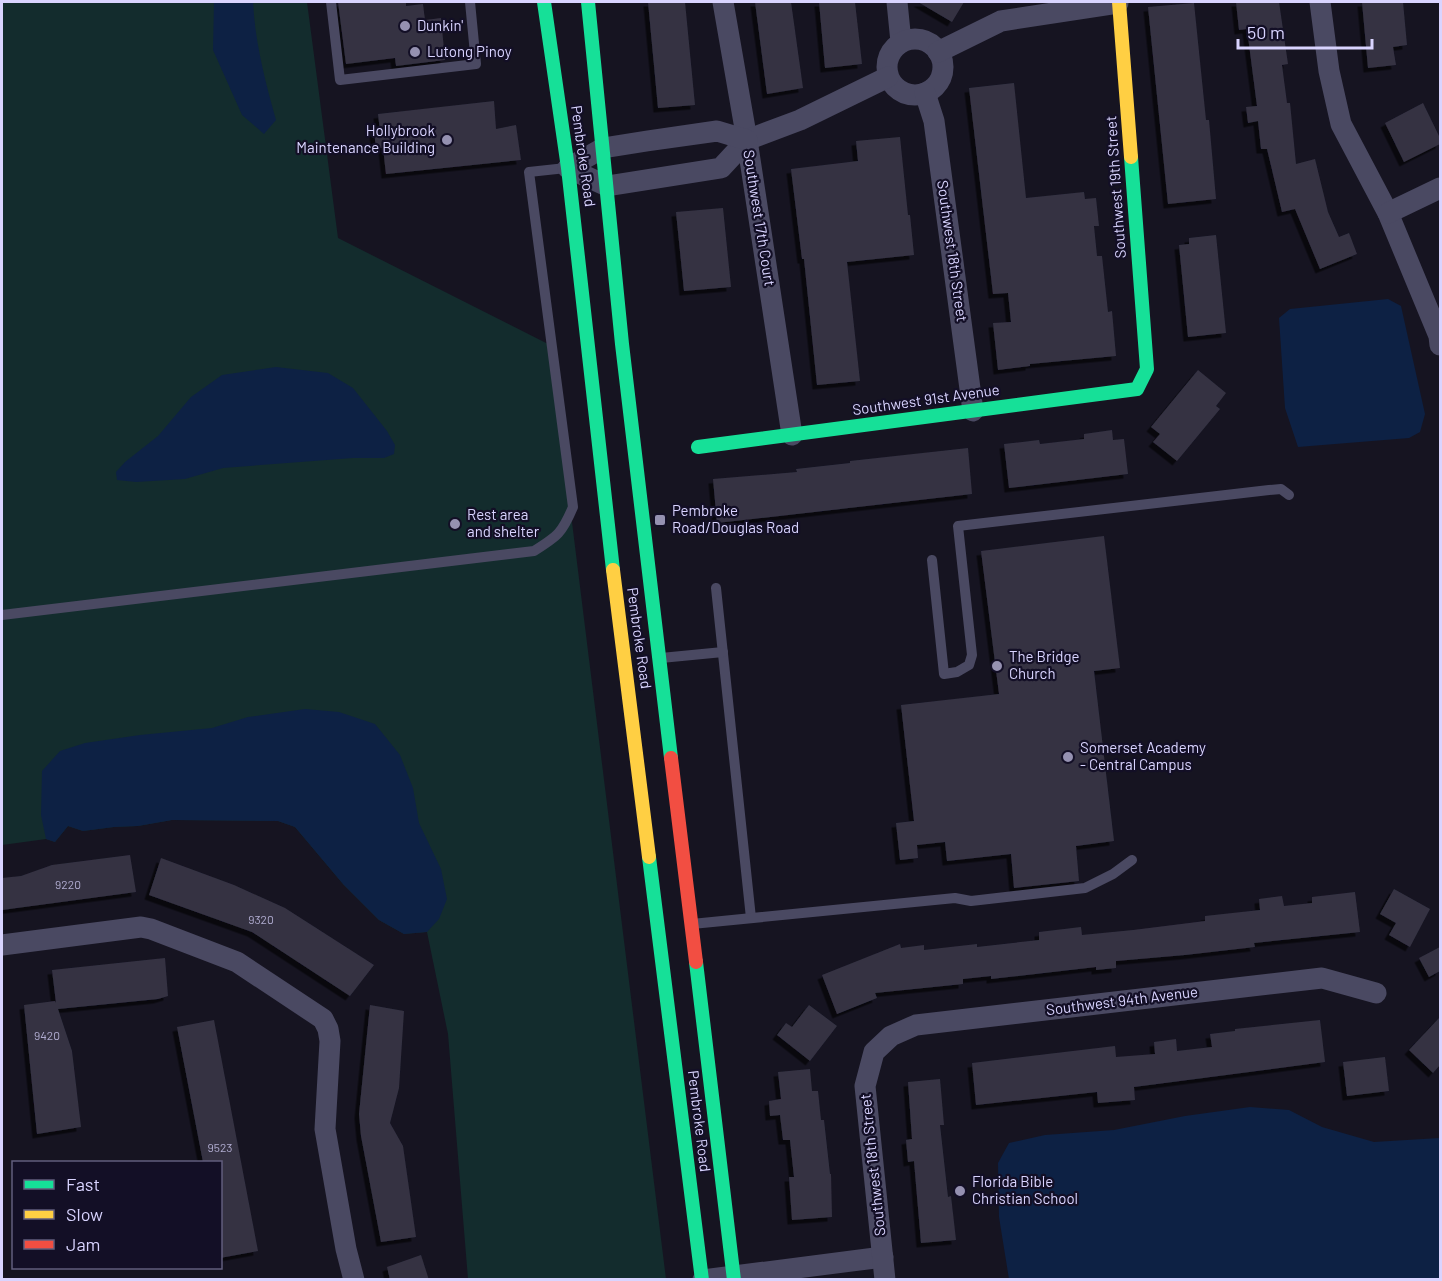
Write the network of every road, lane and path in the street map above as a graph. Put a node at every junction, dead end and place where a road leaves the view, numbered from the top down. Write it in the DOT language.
graph roads {
  1 [pos="331,2"];
  2 [pos="470,2"];
  3 [pos="544,2"];
  4 [pos="588,2"];
  5 [pos="723,2"];
  6 [pos="897,2"];
  7 [pos="1119,2"];
  8 [pos="1320,2"];
  9 [pos="901,42"];
  10 [pos="938,52"];
  11 [pos="888,76"];
  12 [pos="925,93"];
  13 [pos="747,140"];
  14 [pos="603,148"];
  15 [pos="568,168"];
  16 [pos="607,186"];
  17 [pos="1440,188"];
  18 [pos="1388,213"];
  19 [pos="1440,345"];
  20 [pos="1147,369"];
  21 [pos="973,411"];
  22 [pos="792,435"];
  23 [pos="698,447"];
  24 [pos="1289,495"];
  25 [pos="932,560"];
  26 [pos="716,588"];
  27 [pos="2,615"];
  28 [pos="723,652"];
  29 [pos="643,661"];
  30 [pos="1132,860"];
  31 [pos="751,918"];
  32 [pos="692,924"];
  33 [pos="2,945"];
  34 [pos="1376,993"];
  35 [pos="874,1052"];
  36 [pos="883,1257"];
  37 [pos="734,1277"];
  38 [pos="354,1280"];
  39 [pos="703,1280"];
  40 [pos="885,1280"];
  1 -- 2 [label="lane"];
  3 -- 15 [label="main road, Pembroke Road"];
  4 -- 14 [label="main road, Pembroke Road"];
  5 -- 13 [label="street, Southwest 17th Court"];
  6 -- 9 [label="street"];
  7 -- 10 [label="street"];
  7 -- 20 [label="main road, Southwest 19th Street"];
  8 -- 18 [label="street"];
  9 -- 10 [label="street"];
  9 -- 11 [label="street"];
  10 -- 12 [label="street"];
  11 -- 12 [label="street"];
  11 -- 13 [label="street"];
  12 -- 21 [label="street, Southwest 18th Street"];
  13 -- 14 [label="street"];
  13 -- 16 [label="street"];
  13 -- 22 [label="street, Southwest 17th Court"];
  14 -- 15 [label="street"];
  14 -- 16 [label="main road, Pembroke Road"];
  15 -- 16 [label="street"];
  15 -- 27 [label="lane"];
  15 -- 29 [label="main road, Pembroke Road"];
  16 -- 29 [label="main road, Pembroke Road"];
  17 -- 18 [label="street"];
  18 -- 19 [label="street"];
  20 -- 21 [label="main road, Southwest 91st Avenue"];
  21 -- 22 [label="main road, Southwest 91st Avenue"];
  22 -- 23 [label="main road, Southwest 91st Avenue"];
  24 -- 25 [label="lane"];
  26 -- 28 [label="lane"];
  28 -- 29 [label="lane"];
  28 -- 31 [label="lane"];
  29 -- 32 [label="main road, Pembroke Road"];
  29 -- 39 [label="main road, Pembroke Road"];
  30 -- 31 [label="lane"];
  31 -- 32 [label="lane"];
  32 -- 37 [label="main road, Pembroke Road"];
  33 -- 38 [label="street"];
  34 -- 35 [label="street, Southwest 94th Avenue"];
  35 -- 36 [label="street, Southwest 18th Street"];
  36 -- 37 [label="street"];
  36 -- 40 [label="street, Southwest 18th Street"];
  37 -- 39 [label="street"];
}
